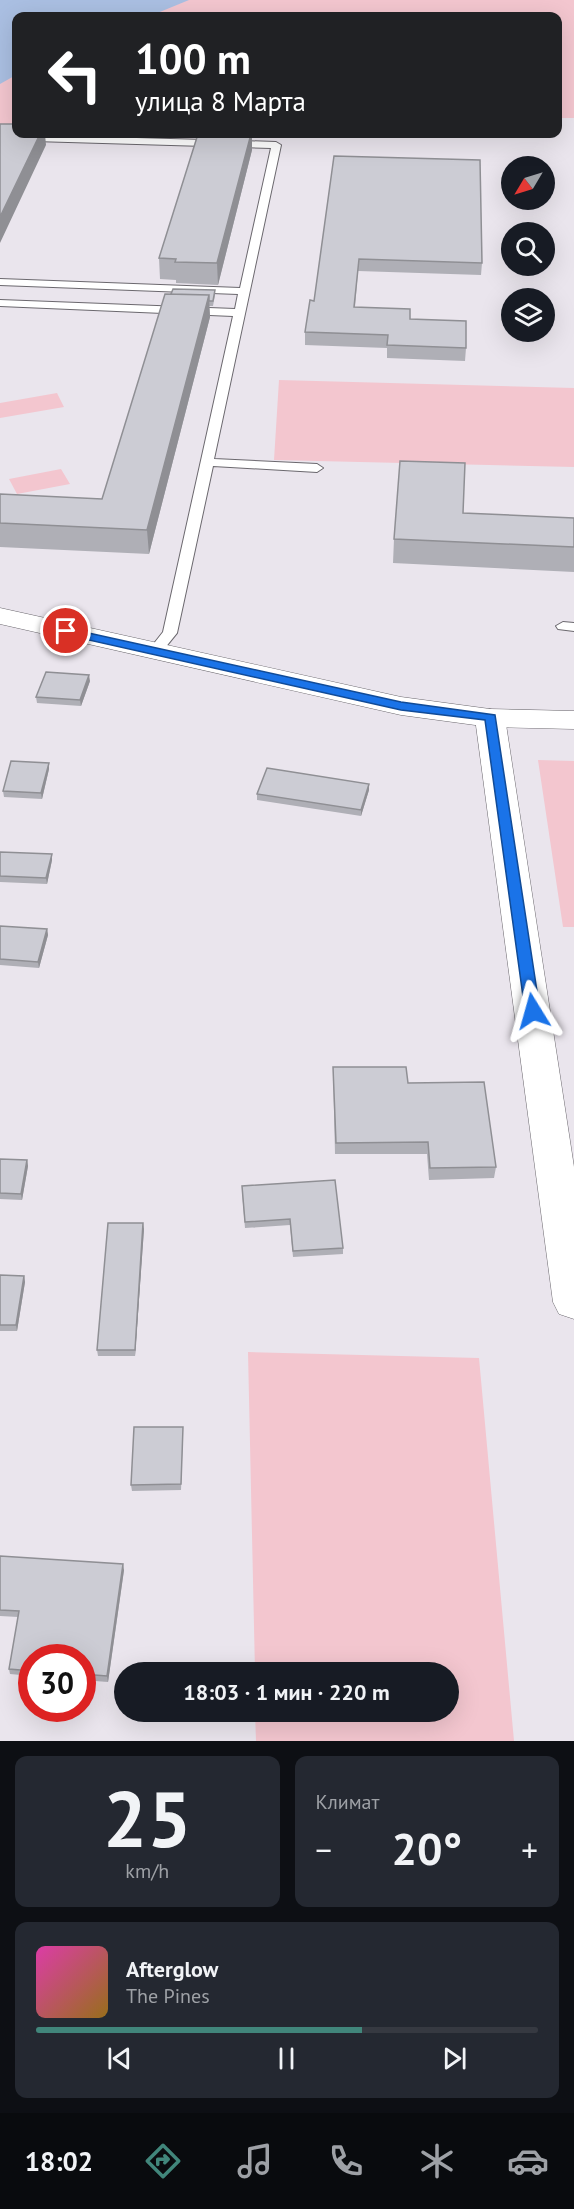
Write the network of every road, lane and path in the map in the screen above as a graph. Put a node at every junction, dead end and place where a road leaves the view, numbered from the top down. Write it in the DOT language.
graph roads {
  1 [pos="34,138"];
  2 [pos="0,282"];
  3 [pos="244,291"];
  4 [pos="0,303"];
  5 [pos="240,313"];
  6 [pos="207,462"];
  7 [pos="317,468"];
  8 [pos="0,616"];
  9 [pos="155,651"];
  10 [pos="490,717"];
  11 [pos="574,720"];
  12 [pos="574,1302"];
  1 -- 3 [label="lane"];
  2 -- 3 [label="lane"];
  3 -- 5 [label="lane"];
  4 -- 5 [label="lane"];
  5 -- 6 [label="lane"];
  6 -- 7 [label="lane"];
  6 -- 9 [label="lane"];
  8 -- 9 [label="street"];
  9 -- 10 [label="street"];
  10 -- 11 [label="street"];
  10 -- 12 [label="street"];
}
